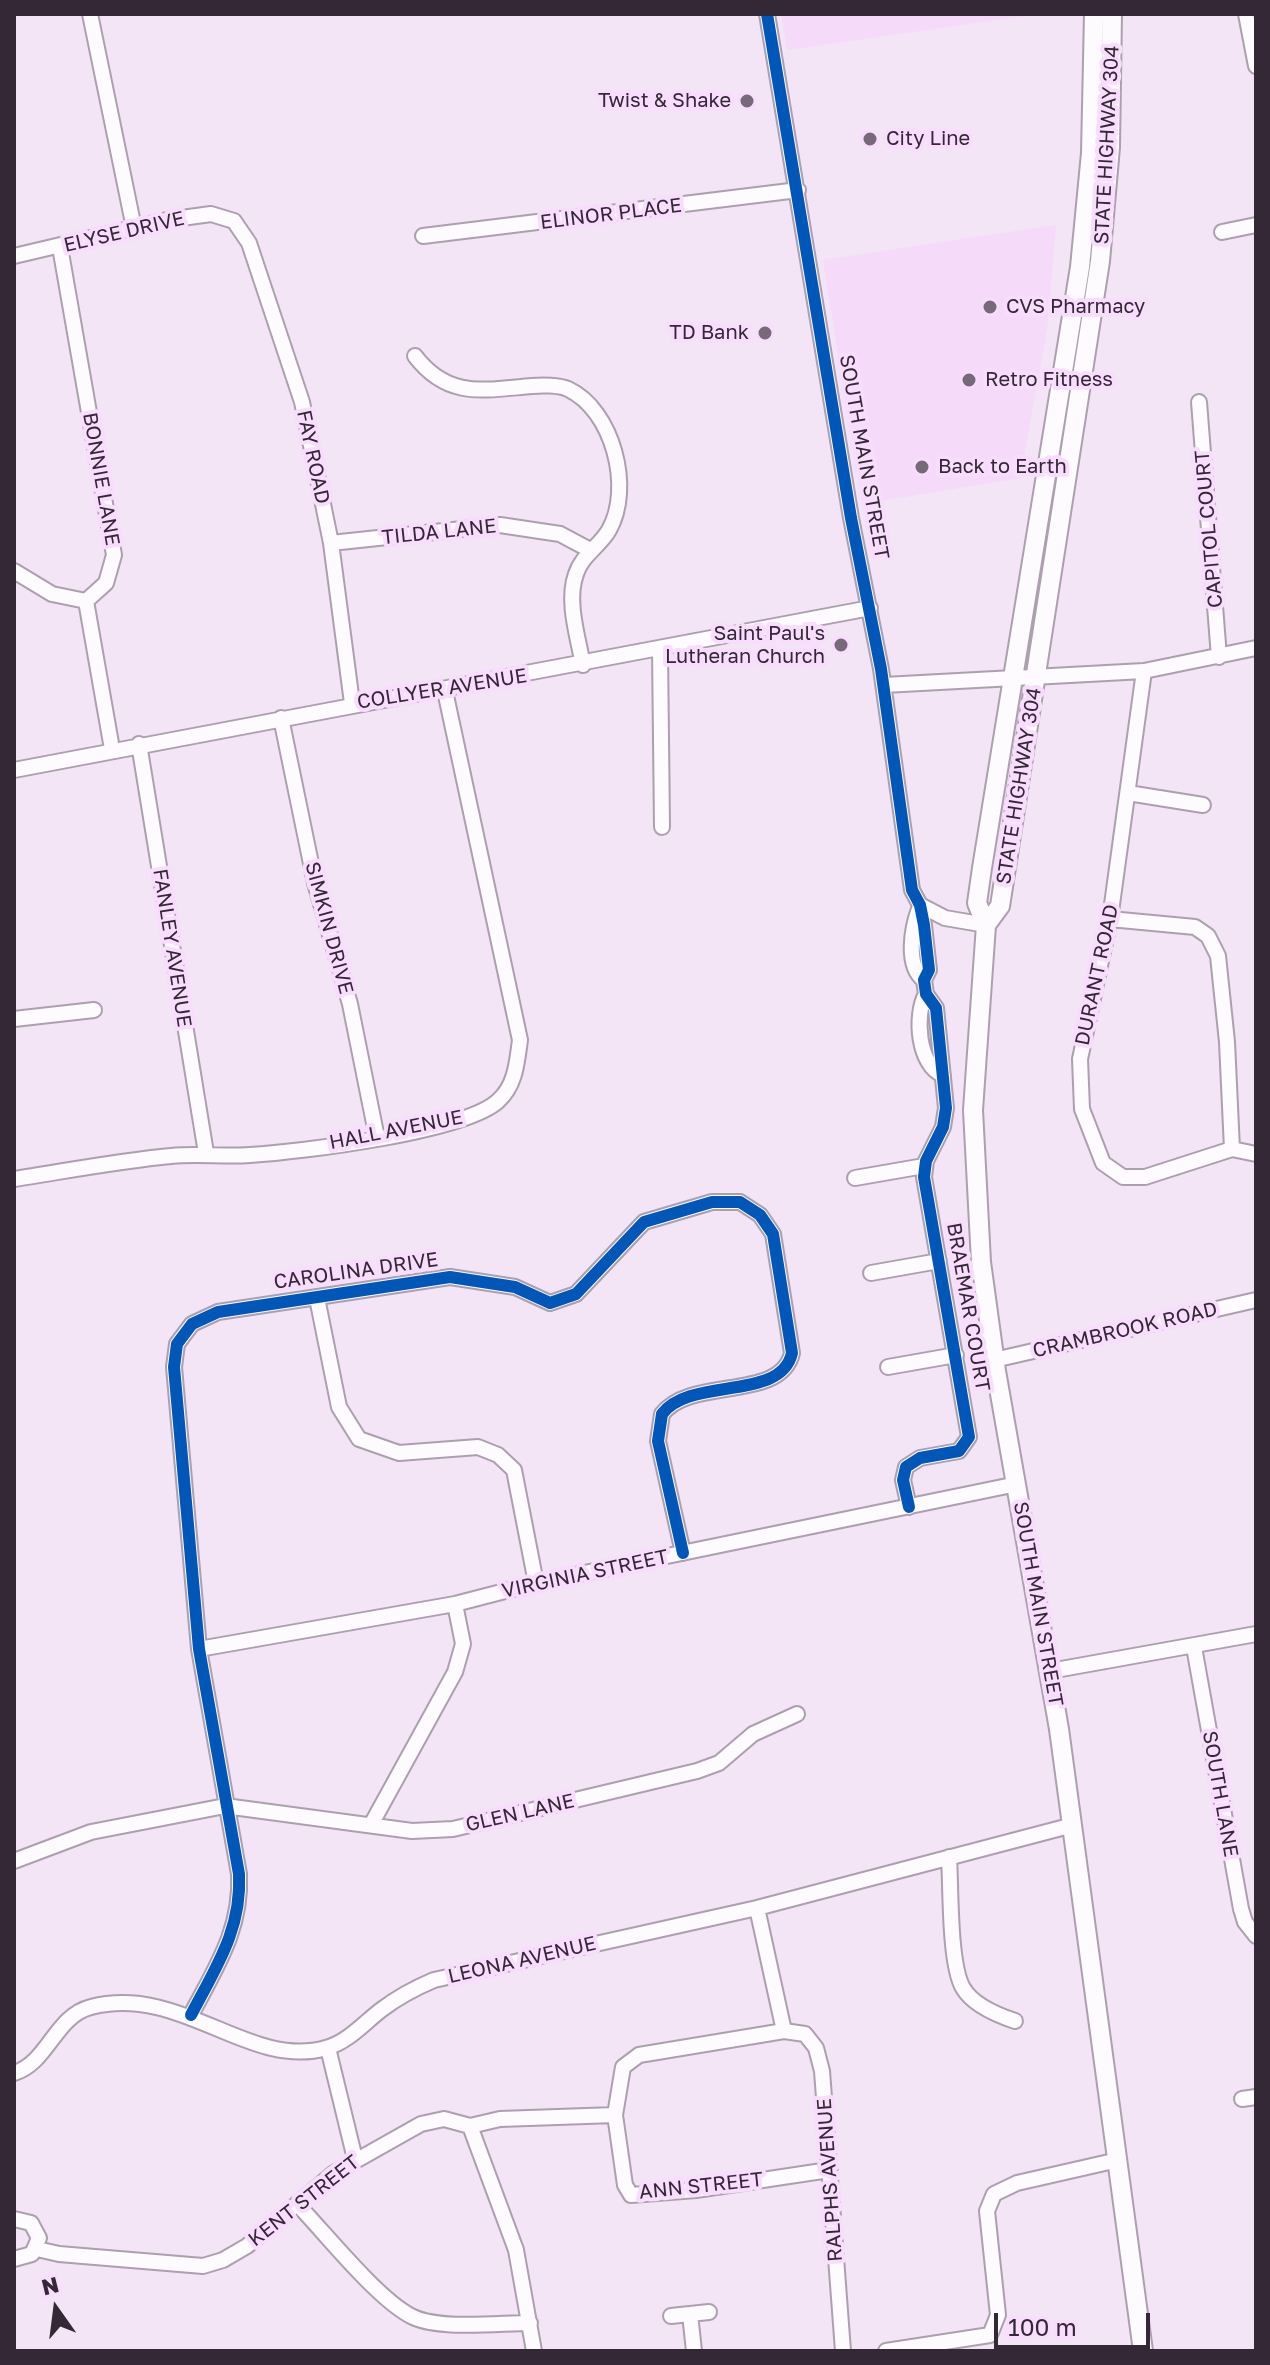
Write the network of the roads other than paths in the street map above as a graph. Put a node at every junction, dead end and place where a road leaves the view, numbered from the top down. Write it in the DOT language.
graph roads {
  1 [pos="90,14"];
  2 [pos="767,14"];
  3 [pos="1094,14"];
  4 [pos="1112,14"];
  5 [pos="1246,14"];
  6 [pos="1256,66"];
  7 [pos="798,190"];
  8 [pos="234,221"];
  9 [pos="1256,225"];
  10 [pos="134,228"];
  11 [pos="1222,232"];
  12 [pos="423,236"];
  13 [pos="60,247"];
  14 [pos="14,256"];
  15 [pos="415,356"];
  16 [pos="1199,402"];
  17 [pos="331,543"];
  18 [pos="590,550"];
  19 [pos="14,571"];
  20 [pos="86,601"];
  21 [pos="870,608"];
  22 [pos="1256,648"];
  23 [pos="660,650"];
  24 [pos="1219,657"];
  25 [pos="583,665"];
  26 [pos="1144,671"];
  27 [pos="1036,675"];
  28 [pos="1012,677"];
  29 [pos="884,685"];
  30 [pos="445,691"];
  31 [pos="352,703"];
  32 [pos="281,718"];
  33 [pos="139,744"];
  34 [pos="112,749"];
  35 [pos="14,770"];
  36 [pos="1128,793"];
  37 [pos="1203,805"];
  38 [pos="662,827"];
  39 [pos="920,905"];
  40 [pos="1110,919"];
  41 [pos="986,925"];
  42 [pos="94,1010"];
  43 [pos="14,1019"];
  44 [pos="377,1138"];
  45 [pos="1232,1149"];
  46 [pos="206,1153"];
  47 [pos="1256,1154"];
  48 [pos="924,1166"];
  49 [pos="855,1178"];
  50 [pos="14,1179"];
  51 [pos="939,1261"];
  52 [pos="871,1273"];
  53 [pos="317,1298"];
  54 [pos="1256,1300"];
  55 [pos="956,1355"];
  56 [pos="994,1360"];
  57 [pos="888,1367"];
  58 [pos="1017,1484"];
  59 [pos="909,1507"];
  60 [pos="683,1553"];
  61 [pos="536,1583"];
  62 [pos="455,1604"];
  63 [pos="1256,1634"];
  64 [pos="1194,1647"];
  65 [pos="199,1649"];
  66 [pos="1050,1671"];
  67 [pos="797,1714"];
  68 [pos="225,1806"];
  69 [pos="372,1823"];
  70 [pos="1073,1825"];
  71 [pos="949,1857"];
  72 [pos="14,1861"];
  73 [pos="757,1908"];
  74 [pos="1256,1936"];
  75 [pos="191,2015"];
  76 [pos="1015,2021"];
  77 [pos="784,2031"];
  78 [pos="328,2048"];
  79 [pos="14,2073"];
  80 [pos="615,2115"];
  81 [pos="470,2126"];
  82 [pos="355,2159"];
  83 [pos="1118,2160"];
  84 [pos="829,2170"];
  85 [pos="298,2205"];
  86 [pos="14,2219"];
  87 [pos="37,2249"];
  88 [pos="14,2259"];
  89 [pos="709,2312"];
  90 [pos="690,2314"];
  91 [pos="671,2316"];
  92 [pos="530,2323"];
  93 [pos="534,2351"];
  94 [pos="694,2351"];
  95 [pos="843,2351"];
  96 [pos="886,2351"];
  97 [pos="1143,2351"];
  1 -- 10 [label="street"];
  2 -- 7 [label="street, SOUTH MAIN STREET"];
  3 -- 28 [label="main road, STATE HIGHWAY 304"];
  4 -- 27 [label="main road, STATE HIGHWAY 304"];
  5 -- 6 [label="street"];
  7 -- 12 [label="street, ELINOR PLACE"];
  7 -- 21 [label="street, SOUTH MAIN STREET"];
  8 -- 10 [label="street, ELYSE DRIVE"];
  8 -- 17 [label="street, FAY ROAD"];
  9 -- 11 [label="street"];
  10 -- 13 [label="street, ELYSE DRIVE"];
  13 -- 14 [label="street, ELYSE DRIVE"];
  13 -- 20 [label="street, BONNIE LANE"];
  15 -- 18 [label="street"];
  16 -- 24 [label="street, CAPITOL COURT"];
  17 -- 18 [label="street, TILDA LANE"];
  17 -- 31 [label="street, FAY ROAD"];
  18 -- 25 [label="street"];
  19 -- 20 [label="street"];
  20 -- 34 [label="street"];
  21 -- 23 [label="street, COLLYER AVENUE"];
  21 -- 29 [label="street, SOUTH MAIN STREET"];
  22 -- 24 [label="street"];
  23 -- 25 [label="street, COLLYER AVENUE"];
  23 -- 38 [label="street"];
  24 -- 26 [label="street"];
  25 -- 30 [label="street, COLLYER AVENUE"];
  26 -- 27 [label="street"];
  26 -- 36 [label="street, DURANT ROAD"];
  27 -- 28 [label="street"];
  27 -- 41 [label="main road, STATE HIGHWAY 304"];
  28 -- 29 [label="street"];
  28 -- 41 [label="main road, STATE HIGHWAY 304"];
  29 -- 39 [label="street, SOUTH MAIN STREET"];
  30 -- 31 [label="street, COLLYER AVENUE"];
  30 -- 44 [label="street, HALL AVENUE"];
  31 -- 32 [label="street, COLLYER AVENUE"];
  32 -- 33 [label="street, COLLYER AVENUE"];
  32 -- 44 [label="street, SIMKIN DRIVE"];
  33 -- 34 [label="street, COLLYER AVENUE"];
  33 -- 46 [label="street, FANLEY AVENUE"];
  34 -- 35 [label="street, COLLYER AVENUE"];
  36 -- 37 [label="street"];
  36 -- 40 [label="street, DURANT ROAD"];
  39 -- 41 [label="street"];
  39 -- 48 [label="street, SOUTH MAIN STREET"];
  40 -- 45 [label="street"];
  40 -- 45 [label="street, DURANT ROAD"];
  41 -- 56 [label="main road, SOUTH MAIN STREET"];
  42 -- 43 [label="street"];
  44 -- 46 [label="street, HALL AVENUE"];
  45 -- 47 [label="street, DURANT ROAD"];
  46 -- 50 [label="street, HALL AVENUE"];
  48 -- 49 [label="street"];
  48 -- 51 [label="street, BRAEMAR COURT"];
  51 -- 52 [label="street"];
  51 -- 55 [label="street, BRAEMAR COURT"];
  53 -- 60 [label="street, CAROLINA DRIVE"];
  53 -- 61 [label="street"];
  53 -- 65 [label="street, CAROLINA DRIVE"];
  54 -- 56 [label="street, CRAMBROOK ROAD"];
  55 -- 57 [label="street"];
  55 -- 59 [label="street, BRAEMAR COURT"];
  56 -- 58 [label="main road, SOUTH MAIN STREET"];
  58 -- 59 [label="street, VIRGINIA STREET"];
  58 -- 66 [label="main road, SOUTH MAIN STREET"];
  59 -- 60 [label="street, VIRGINIA STREET"];
  60 -- 61 [label="street, VIRGINIA STREET"];
  61 -- 62 [label="street, VIRGINIA STREET"];
  62 -- 65 [label="street, VIRGINIA STREET"];
  62 -- 69 [label="street"];
  63 -- 64 [label="street"];
  64 -- 66 [label="street"];
  64 -- 74 [label="street, SOUTH LANE"];
  65 -- 68 [label="street, CAROLINA DRIVE"];
  66 -- 70 [label="main road, SOUTH MAIN STREET"];
  67 -- 69 [label="street, GLEN LANE"];
  68 -- 69 [label="street, GLEN LANE"];
  68 -- 72 [label="street, GLEN LANE"];
  68 -- 75 [label="street, CAROLINA DRIVE"];
  70 -- 71 [label="street, LEONA AVENUE"];
  70 -- 83 [label="main road, SOUTH MAIN STREET"];
  71 -- 73 [label="street, LEONA AVENUE"];
  71 -- 76 [label="street"];
  73 -- 77 [label="street"];
  73 -- 78 [label="street, LEONA AVENUE"];
  75 -- 78 [label="street"];
  75 -- 79 [label="street"];
  77 -- 80 [label="street, ANN STREET"];
  77 -- 84 [label="street, RALPHS AVENUE"];
  78 -- 82 [label="street"];
  80 -- 81 [label="street, KENT STREET"];
  80 -- 84 [label="street, ANN STREET"];
  81 -- 82 [label="street, KENT STREET"];
  81 -- 92 [label="street"];
  82 -- 85 [label="street, KENT STREET"];
  83 -- 96 [label="street"];
  83 -- 97 [label="main road, SOUTH MAIN STREET"];
  84 -- 95 [label="street, RALPHS AVENUE"];
  85 -- 87 [label="street, KENT STREET"];
  85 -- 92 [label="street"];
  86 -- 87 [label="street"];
  87 -- 88 [label="street"];
  89 -- 90 [label="street"];
  90 -- 91 [label="street"];
  90 -- 94 [label="street"];
  92 -- 93 [label="street"];
}
